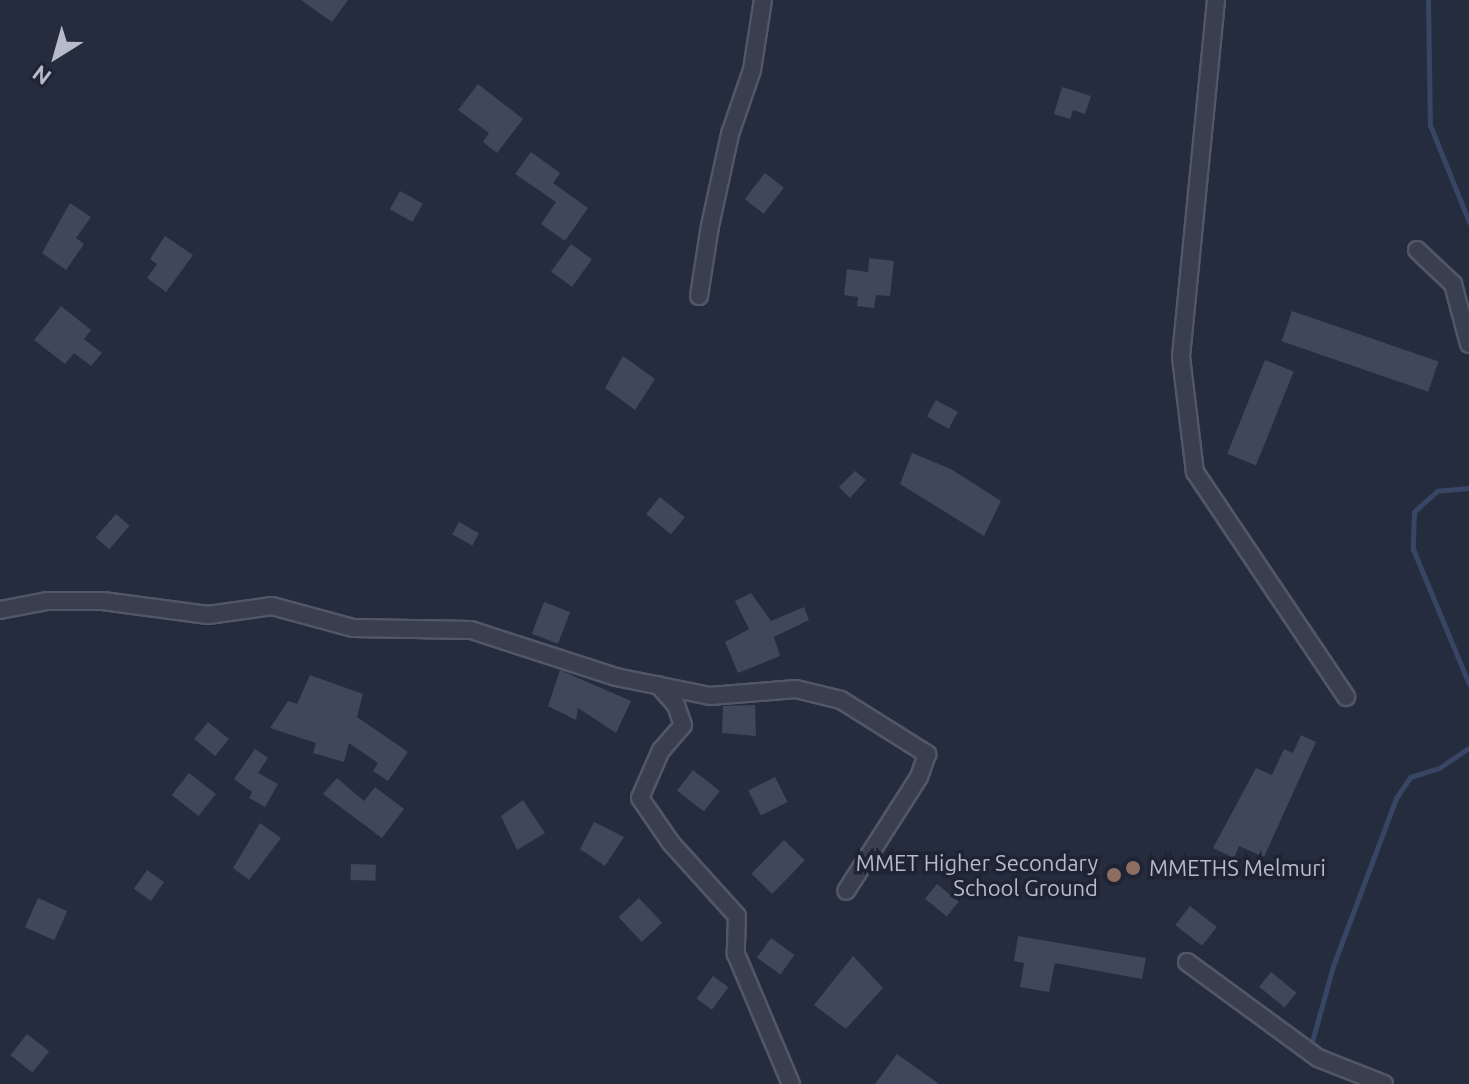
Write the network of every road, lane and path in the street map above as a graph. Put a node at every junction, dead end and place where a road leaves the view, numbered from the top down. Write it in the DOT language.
graph roads {
  1 [pos="763,0"];
  2 [pos="1216,0"];
  3 [pos="1417,250"];
  4 [pos="699,296"];
  5 [pos="1469,344"];
  6 [pos="0,610"];
  7 [pos="658,685"];
  8 [pos="1346,697"];
  9 [pos="846,891"];
  10 [pos="1187,962"];
  11 [pos="791,1084"];
  12 [pos="1384,1084"];
  1 -- 4 [label="street"];
  2 -- 8 [label="street"];
  3 -- 5 [label="street"];
  6 -- 7 [label="street"];
  7 -- 9 [label="street"];
  7 -- 11 [label="street"];
  10 -- 12 [label="street"];
}
